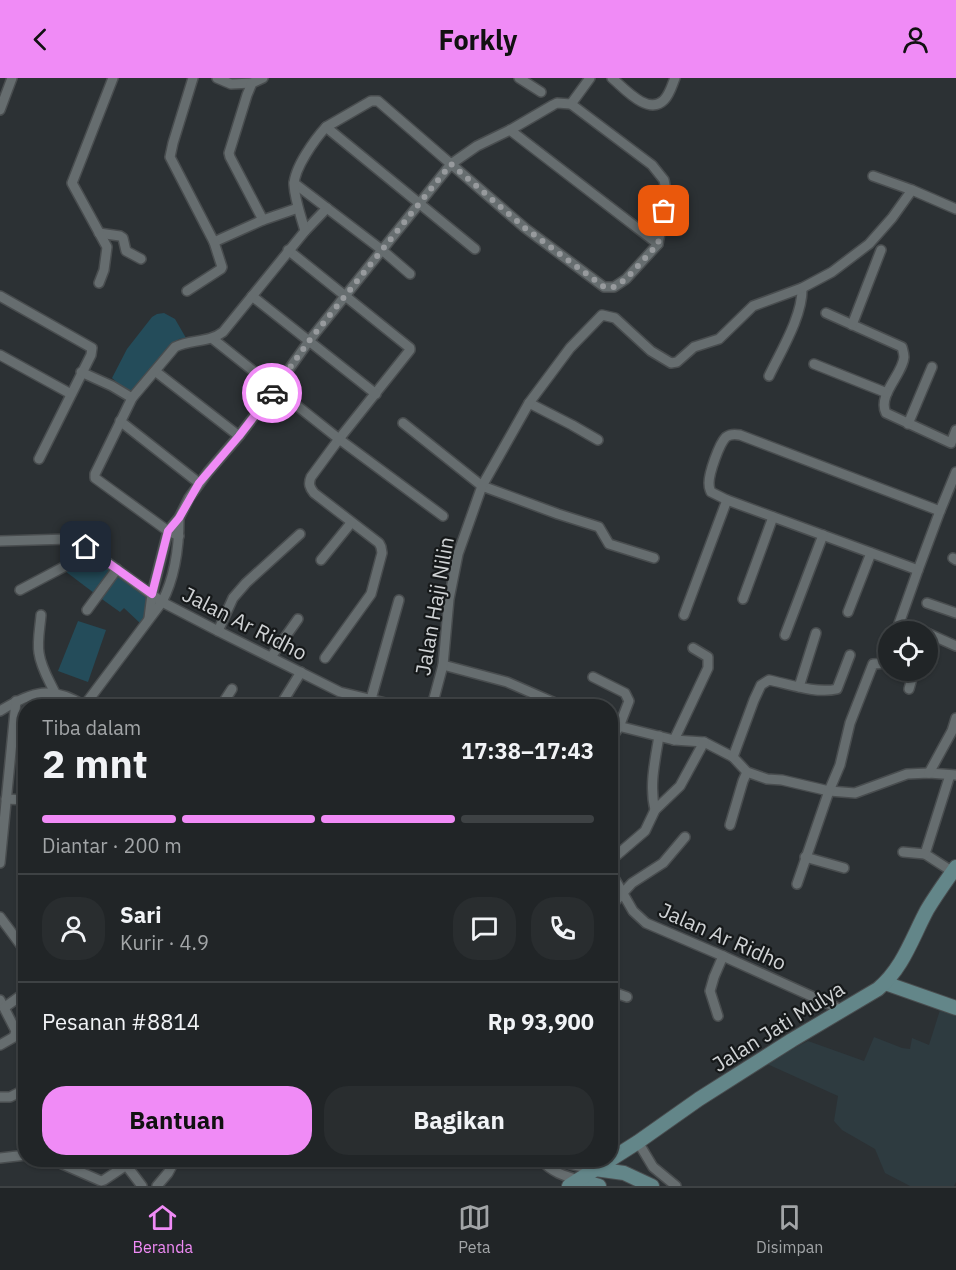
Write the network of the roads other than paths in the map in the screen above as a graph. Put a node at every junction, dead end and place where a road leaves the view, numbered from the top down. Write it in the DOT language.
graph roads {
  1 [pos="12,78"];
  2 [pos="113,78"];
  3 [pos="193,78"];
  4 [pos="217,78"];
  5 [pos="263,78"];
  6 [pos="519,78"];
  7 [pos="590,78"];
  8 [pos="612,78"];
  9 [pos="675,78"];
  10 [pos="252,83"];
  11 [pos="541,92"];
  12 [pos="571,104"];
  13 [pos="0,110"];
  14 [pos="326,127"];
  15 [pos="510,130"];
  16 [pos="451,164"];
  17 [pos="873,176"];
  18 [pos="294,183"];
  19 [pos="912,190"];
  20 [pos="418,204"];
  21 [pos="298,208"];
  22 [pos="327,208"];
  23 [pos="956,209"];
  24 [pos="263,220"];
  25 [pos="305,231"];
  26 [pos="99,233"];
  27 [pos="214,242"];
  28 [pos="658,244"];
  29 [pos="474,249"];
  30 [pos="288,250"];
  31 [pos="382,250"];
  32 [pos="881,250"];
  33 [pos="141,259"];
  34 [pos="410,274"];
  35 [pos="99,283"];
  36 [pos="802,288"];
  37 [pos="187,291"];
  38 [pos="0,296"];
  39 [pos="252,296"];
  40 [pos="345,296"];
  41 [pos="826,313"];
  42 [pos="852,325"];
  43 [pos="213,339"];
  44 [pos="309,341"];
  45 [pos="0,355"];
  46 [pos="814,364"];
  47 [pos="932,367"];
  48 [pos="155,371"];
  49 [pos="84,374"];
  50 [pos="769,376"];
  51 [pos="275,389"];
  52 [pos="887,393"];
  53 [pos="72,394"];
  54 [pos="376,394"];
  55 [pos="132,398"];
  56 [pos="529,403"];
  57 [pos="120,421"];
  58 [pos="403,423"];
  59 [pos="908,424"];
  60 [pos="956,430"];
  61 [pos="239,436"];
  62 [pos="339,439"];
  63 [pos="598,440"];
  64 [pos="954,444"];
  65 [pos="39,459"];
  66 [pos="956,472"];
  67 [pos="199,483"];
  68 [pos="482,486"];
  69 [pos="727,500"];
  70 [pos="940,511"];
  71 [pos="443,516"];
  72 [pos="773,517"];
  73 [pos="179,518"];
  74 [pos="351,523"];
  75 [pos="168,531"];
  76 [pos="300,534"];
  77 [pos="823,535"];
  78 [pos="179,536"];
  79 [pos="0,541"];
  80 [pos="92,552"];
  81 [pos="871,553"];
  82 [pos="654,558"];
  83 [pos="321,560"];
  84 [pos="117,569"];
  85 [pos="918,570"];
  86 [pos="20,591"];
  87 [pos="152,594"];
  88 [pos="743,599"];
  89 [pos="399,600"];
  90 [pos="162,602"];
  91 [pos="927,603"];
  92 [pos="87,610"];
  93 [pos="848,612"];
  94 [pos="956,613"];
  95 [pos="41,615"];
  96 [pos="684,615"];
  97 [pos="149,618"];
  98 [pos="297,619"];
  99 [pos="900,621"];
  100 [pos="218,631"];
  101 [pos="816,633"];
  102 [pos="785,635"];
  103 [pos="938,638"];
  104 [pos="956,646"];
  105 [pos="693,648"];
  106 [pos="850,655"];
  107 [pos="270,657"];
  108 [pos="325,658"];
  109 [pos="878,664"];
  110 [pos="443,665"];
  111 [pos="301,672"];
  112 [pos="594,677"];
  113 [pos="911,681"];
  114 [pos="799,687"];
  115 [pos="232,688"];
  116 [pos="909,689"];
  117 [pos="55,693"];
  118 [pos="22,699"];
  119 [pos="73,699"];
  120 [pos="89,699"];
  121 [pos="225,699"];
  122 [pos="284,699"];
  123 [pos="371,699"];
  124 [pos="434,699"];
  125 [pos="546,699"];
  126 [pos="16,701"];
  127 [pos="0,711"];
  128 [pos="956,718"];
  129 [pos="618,720"];
  130 [pos="618,726"];
  131 [pos="659,736"];
  132 [pos="674,740"];
  133 [pos="705,742"];
  134 [pos="733,757"];
  135 [pos="747,772"];
  136 [pos="929,773"];
  137 [pos="953,775"];
  138 [pos="829,791"];
  139 [pos="6,799"];
  140 [pos="18,800"];
  141 [pos="655,810"];
  142 [pos="730,825"];
  143 [pos="685,837"];
  144 [pos="903,852"];
  145 [pos="618,854"];
  146 [pos="925,854"];
  147 [pos="805,857"];
  148 [pos="0,863"];
  149 [pos="844,868"];
  150 [pos="954,869"];
  151 [pos="618,884"];
  152 [pos="797,884"];
  153 [pos="624,894"];
  154 [pos="618,900"];
  155 [pos="0,917"];
  156 [pos="18,941"];
  157 [pos="723,956"];
  158 [pos="885,983"];
  159 [pos="618,994"];
  160 [pos="18,996"];
  161 [pos="627,998"];
  162 [pos="2,1004"];
  163 [pos="956,1008"];
  164 [pos="842,1010"];
  165 [pos="718,1016"];
  166 [pos="0,1045"];
  167 [pos="18,1093"];
  168 [pos="0,1097"];
  169 [pos="638,1142"];
  170 [pos="622,1152"];
  171 [pos="618,1155"];
  172 [pos="18,1156"];
  173 [pos="0,1158"];
  174 [pos="69,1167"];
  175 [pos="123,1167"];
  176 [pos="132,1167"];
  177 [pos="171,1167"];
  178 [pos="548,1167"];
  179 [pos="581,1167"];
  180 [pos="599,1167"];
  181 [pos="653,1167"];
  182 [pos="596,1169"];
  183 [pos="624,1173"];
  184 [pos="574,1183"];
  185 [pos="647,1183"];
  186 [pos="142,1186"];
  187 [pos="157,1186"];
  188 [pos="599,1186"];
  189 [pos="676,1186"];
  1 -- 13 [label="street"];
  2 -- 26 [label="street"];
  3 -- 27 [label="street"];
  4 -- 10 [label="street"];
  5 -- 10 [label="street"];
  6 -- 11 [label="street"];
  7 -- 12 [label="street"];
  8 -- 9 [label="street"];
  10 -- 24 [label="street"];
  12 -- 15 [label="street"];
  12 -- 28 [label="street"];
  14 -- 16 [label="street"];
  14 -- 18 [label="street"];
  14 -- 20 [label="street"];
  15 -- 16 [label="street"];
  15 -- 28 [label="street"];
  16 -- 20 [label="street"];
  16 -- 28 [label="street"];
  17 -- 19 [label="street"];
  18 -- 21 [label="street"];
  18 -- 22 [label="street"];
  19 -- 23 [label="street"];
  19 -- 36 [label="street"];
  20 -- 29 [label="street"];
  20 -- 31 [label="street"];
  21 -- 24 [label="street"];
  21 -- 25 [label="street"];
  22 -- 25 [label="street"];
  22 -- 31 [label="street"];
  24 -- 27 [label="street"];
  25 -- 30 [label="street"];
  26 -- 33 [label="street"];
  26 -- 35 [label="street"];
  27 -- 37 [label="street"];
  30 -- 39 [label="street"];
  30 -- 40 [label="street"];
  31 -- 34 [label="street"];
  31 -- 40 [label="street"];
  32 -- 42 [label="street"];
  36 -- 50 [label="street"];
  36 -- 56 [label="street, Jalan Haji Nilin"];
  38 -- 49 [label="street"];
  39 -- 43 [label="street"];
  39 -- 44 [label="street"];
  40 -- 44 [label="street"];
  40 -- 54 [label="street"];
  41 -- 42 [label="street"];
  42 -- 52 [label="street"];
  43 -- 48 [label="street"];
  43 -- 51 [label="street"];
  44 -- 51 [label="street"];
  44 -- 54 [label="street"];
  45 -- 53 [label="street"];
  46 -- 52 [label="street"];
  47 -- 59 [label="street"];
  48 -- 55 [label="street"];
  48 -- 61 [label="street"];
  49 -- 53 [label="street"];
  49 -- 55 [label="street"];
  51 -- 61 [label="street"];
  51 -- 62 [label="street"];
  52 -- 59 [label="street"];
  53 -- 65 [label="street"];
  54 -- 62 [label="street"];
  55 -- 57 [label="street"];
  56 -- 63 [label="street"];
  56 -- 68 [label="street, Jalan Haji Nilin"];
  57 -- 67 [label="street"];
  57 -- 75 [label="street"];
  58 -- 68 [label="street"];
  59 -- 64 [label="street"];
  60 -- 64 [label="street"];
  61 -- 67 [label="street"];
  62 -- 71 [label="street"];
  62 -- 74 [label="street"];
  66 -- 70 [label="street"];
  67 -- 73 [label="street"];
  68 -- 82 [label="street"];
  68 -- 110 [label="street, Jalan Haji Nilin"];
  69 -- 70 [label="street"];
  69 -- 72 [label="street"];
  69 -- 96 [label="street"];
  70 -- 85 [label="street"];
  72 -- 77 [label="street"];
  72 -- 88 [label="street"];
  73 -- 75 [label="street"];
  73 -- 78 [label="street"];
  74 -- 83 [label="street"];
  74 -- 108 [label="street"];
  75 -- 78 [label="street"];
  75 -- 87 [label="street"];
  76 -- 100 [label="street"];
  77 -- 81 [label="street"];
  77 -- 102 [label="street"];
  78 -- 90 [label="street"];
  79 -- 80 [label="street, Jalan Ar Ridho"];
  80 -- 84 [label="street, Jalan Ar Ridho"];
  80 -- 86 [label="street"];
  81 -- 85 [label="street"];
  81 -- 93 [label="street"];
  84 -- 87 [label="street, Jalan Ar Ridho"];
  84 -- 92 [label="street"];
  85 -- 99 [label="street"];
  87 -- 90 [label="street, Jalan Ar Ridho"];
  87 -- 97 [label="street"];
  89 -- 123 [label="street"];
  90 -- 97 [label="street"];
  90 -- 100 [label="street, Jalan Ar Ridho"];
  91 -- 94 [label="street"];
  95 -- 117 [label="street"];
  97 -- 120 [label="street"];
  98 -- 107 [label="street"];
  100 -- 107 [label="street, Jalan Ar Ridho"];
  101 -- 114 [label="street"];
  103 -- 104 [label="street"];
  105 -- 132 [label="street"];
  106 -- 114 [label="street"];
  107 -- 111 [label="street, Jalan Ar Ridho"];
  109 -- 138 [label="street"];
  110 -- 124 [label="street, Jalan Haji Nilin"];
  110 -- 125 [label="street"];
  111 -- 122 [label="street"];
  111 -- 123 [label="street, Jalan Ar Ridho"];
  112 -- 129 [label="street"];
  113 -- 116 [label="street"];
  114 -- 134 [label="street"];
  115 -- 121 [label="street"];
  117 -- 118 [label="street"];
  117 -- 119 [label="street"];
  126 -- 127 [label="street"];
  126 -- 139 [label="street"];
  128 -- 136 [label="street"];
  130 -- 131 [label="street"];
  131 -- 132 [label="street"];
  131 -- 141 [label="street"];
  132 -- 133 [label="street"];
  133 -- 134 [label="street"];
  133 -- 141 [label="street"];
  134 -- 135 [label="street"];
  135 -- 138 [label="street"];
  135 -- 142 [label="street"];
  136 -- 137 [label="street"];
  136 -- 138 [label="street"];
  137 -- 146 [label="street"];
  138 -- 147 [label="street"];
  139 -- 140 [label="street"];
  139 -- 148 [label="street"];
  141 -- 145 [label="street"];
  143 -- 153 [label="street"];
  144 -- 146 [label="street"];
  146 -- 150 [label="street"];
  147 -- 149 [label="street"];
  147 -- 152 [label="street"];
  150 -- 158 [label="main road, Jalan Jati Mulya"];
  151 -- 153 [label="street, Jalan Ar Ridho"];
  153 -- 154 [label="street"];
  153 -- 157 [label="street, Jalan Ar Ridho"];
  155 -- 156 [label="street"];
  157 -- 164 [label="street, Jalan Ar Ridho"];
  157 -- 165 [label="street"];
  158 -- 163 [label="main road"];
  158 -- 164 [label="main road, Jalan Jati Mulya"];
  159 -- 161 [label="street"];
  160 -- 162 [label="street"];
  162 -- 166 [label="street"];
  164 -- 169 [label="main road, Jalan Jati Mulya"];
  167 -- 168 [label="street"];
  169 -- 170 [label="main road, Jalan Jati Mulya"];
  169 -- 181 [label="street"];
  170 -- 171 [label="main road, Jalan Jati Mulya"];
  170 -- 183 [label="main road"];
  172 -- 173 [label="street"];
  174 -- 175 [label="street"];
  176 -- 186 [label="street"];
  177 -- 187 [label="street"];
  178 -- 184 [label="street"];
  179 -- 182 [label="street"];
  180 -- 182 [label="main road, Jalan Jati Mulya"];
  181 -- 185 [label="street"];
  181 -- 189 [label="street"];
  182 -- 183 [label="main road"];
  182 -- 184 [label="main road, Jalan Jati Mulya"];
  183 -- 185 [label="main road"];
  184 -- 188 [label="main road"];
}
